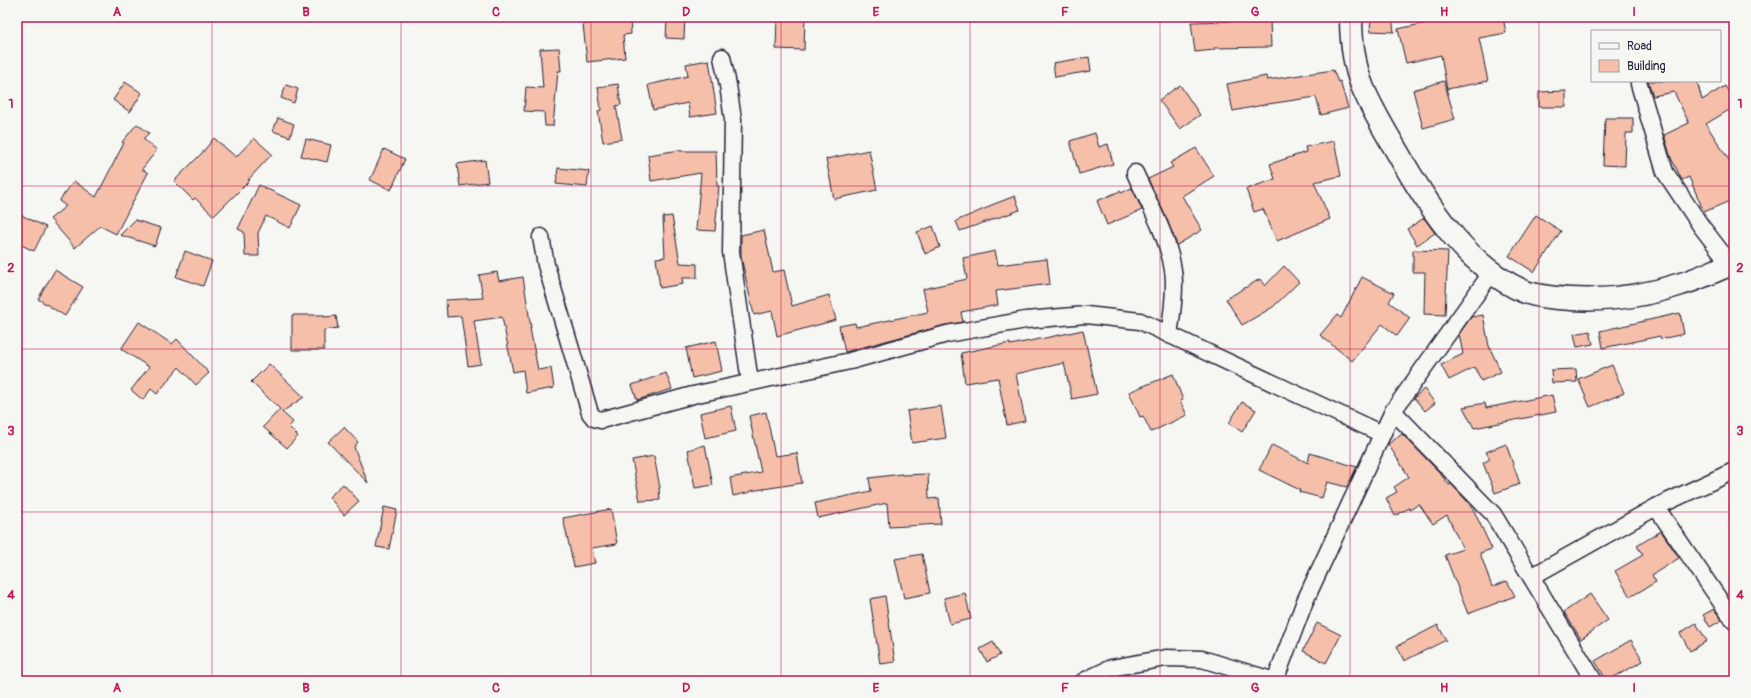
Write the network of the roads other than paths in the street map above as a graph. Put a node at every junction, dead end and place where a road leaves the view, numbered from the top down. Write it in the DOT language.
graph roads {
  1 [pos="1351,17"];
  2 [pos="722,58"];
  3 [pos="1638,84"];
  4 [pos="1135,173"];
  5 [pos="541,237"];
  6 [pos="1732,264"];
  7 [pos="1492,272"];
  8 [pos="1169,334"];
  9 [pos="750,382"];
  10 [pos="1393,411"];
  11 [pos="1382,434"];
  12 [pos="1734,471"];
  13 [pos="1656,507"];
  14 [pos="1531,577"];
  15 [pos="1734,621"];
  16 [pos="1084,681"];
  17 [pos="1594,681"];
  1 -- 7 [label="street"];
  2 -- 9 [label="street"];
  3 -- 6 [label="street"];
  4 -- 8 [label="street"];
  5 -- 9 [label="street"];
  6 -- 7 [label="street"];
  7 -- 10 [label="street"];
  8 -- 9 [label="street"];
  8 -- 11 [label="street"];
  10 -- 11 [label="street"];
  10 -- 14 [label="street"];
  11 -- 16 [label="street"];
  12 -- 13 [label="street"];
  13 -- 14 [label="street"];
  13 -- 15 [label="street"];
  14 -- 17 [label="street"];
}
